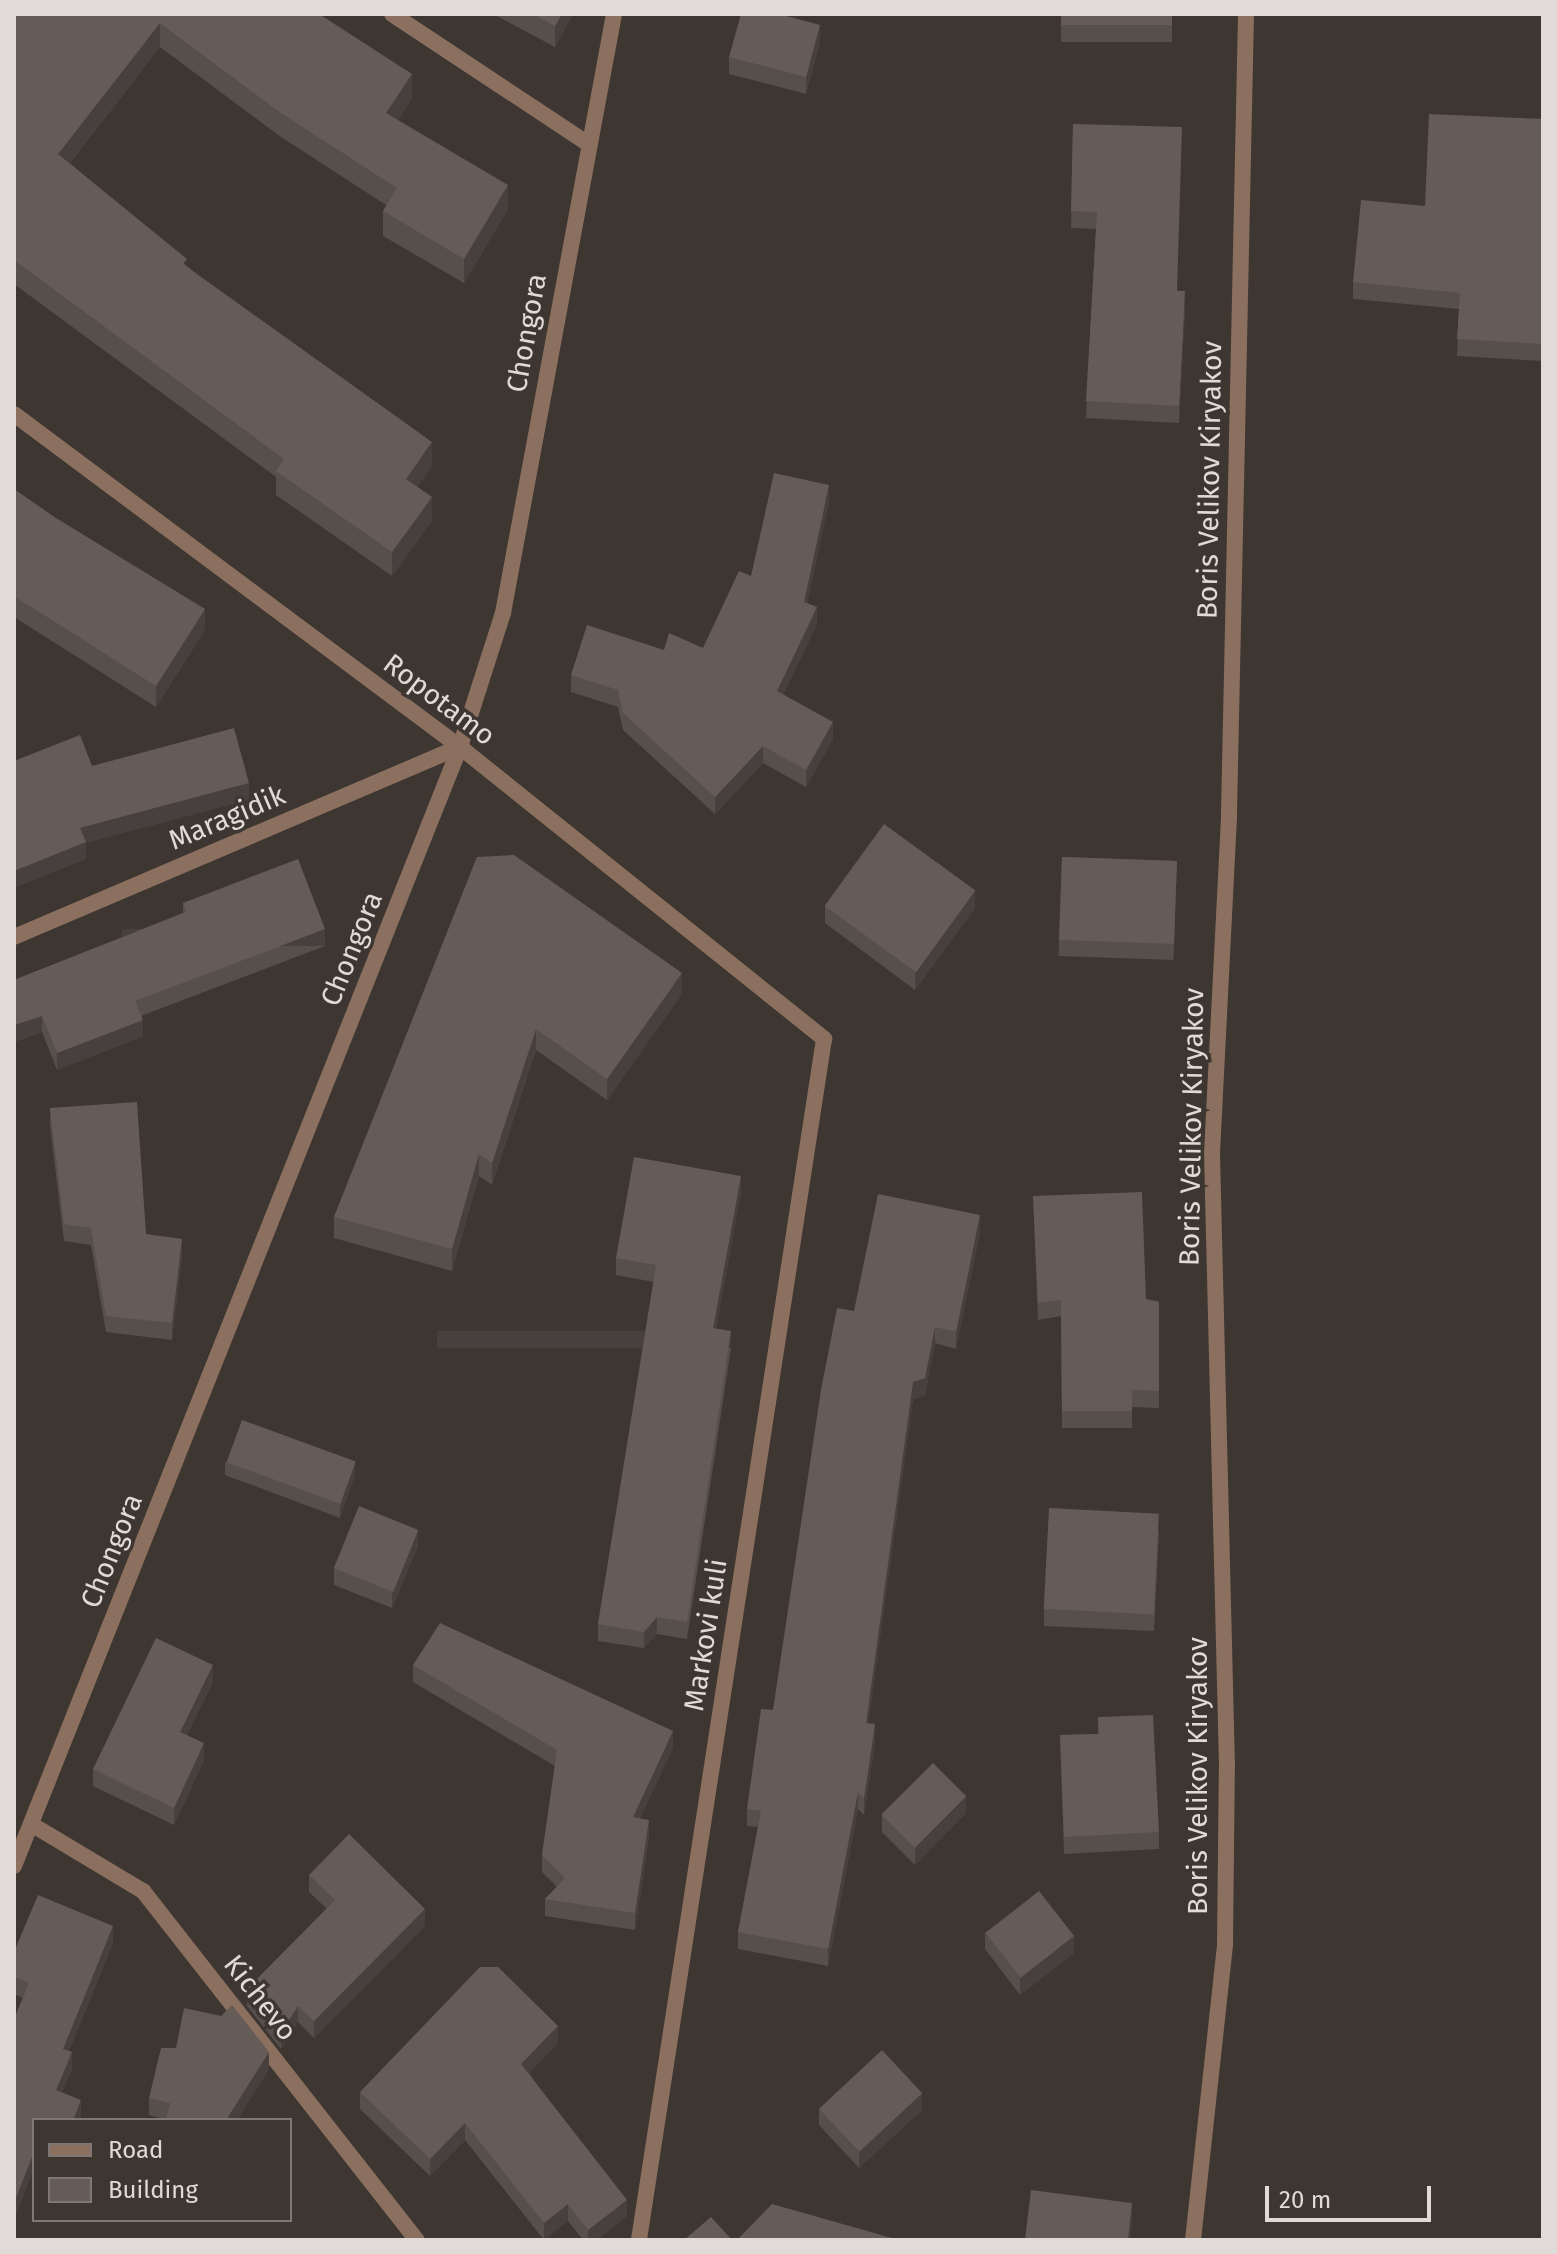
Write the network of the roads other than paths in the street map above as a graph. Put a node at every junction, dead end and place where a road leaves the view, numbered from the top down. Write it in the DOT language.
graph roads {
  1 [pos="392,14"];
  2 [pos="614,14"];
  3 [pos="1246,14"];
  4 [pos="587,143"];
  5 [pos="14,414"];
  6 [pos="460,747"];
  7 [pos="14,937"];
  8 [pos="824,1039"];
  9 [pos="31,1824"];
  10 [pos="14,1866"];
  11 [pos="417,2240"];
  12 [pos="639,2240"];
  13 [pos="1193,2240"];
  1 -- 4 [label="street"];
  2 -- 4 [label="street, Chongora"];
  3 -- 13 [label="street, Boris Velikov Kiryakov"];
  4 -- 6 [label="street, Chongora"];
  5 -- 6 [label="street, Ropotamo"];
  6 -- 7 [label="street, Maragidik"];
  6 -- 8 [label="street, Ropotamo"];
  6 -- 9 [label="street, Chongora"];
  8 -- 12 [label="street, Markovi kuli"];
  9 -- 10 [label="street, Chongora"];
  9 -- 11 [label="street, Kichevo"];
}
